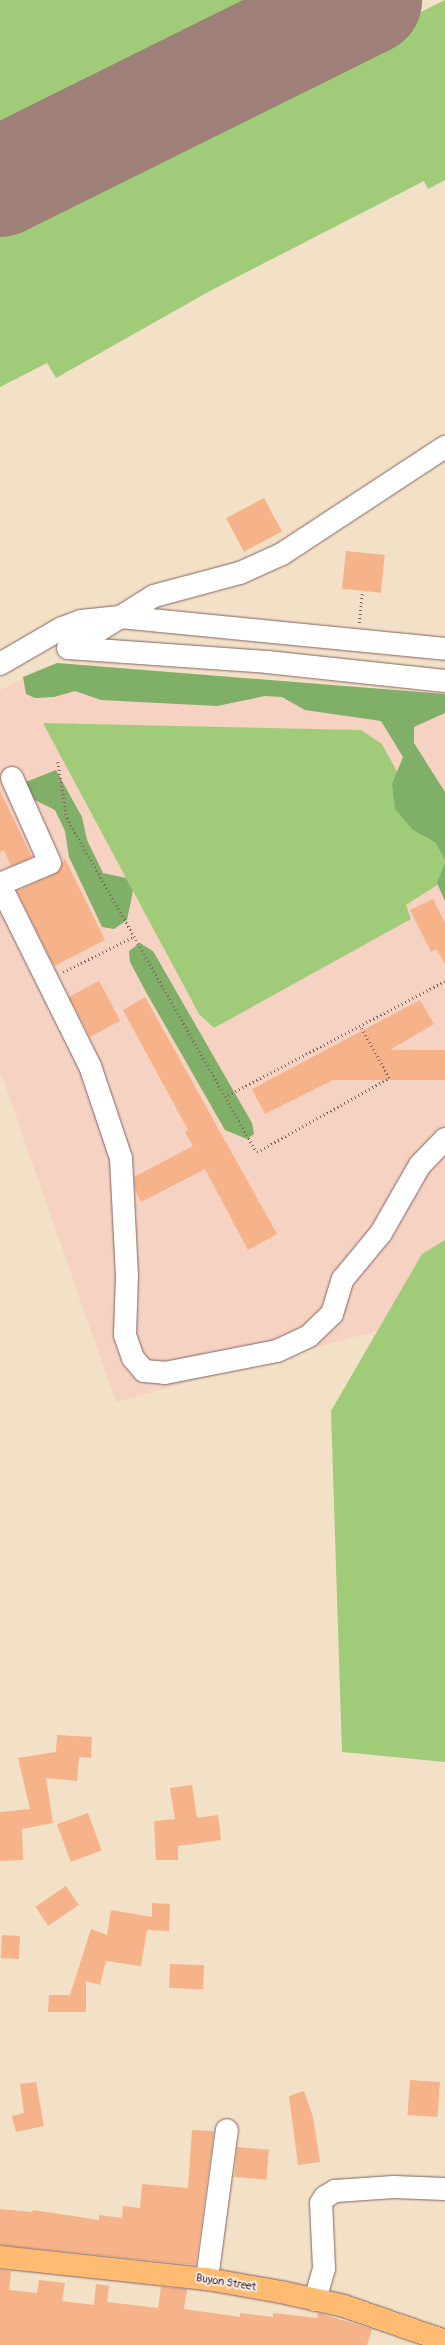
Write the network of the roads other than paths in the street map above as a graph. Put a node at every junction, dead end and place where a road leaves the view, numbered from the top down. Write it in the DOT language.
graph roads {
  1 [pos="445,447"];
  2 [pos="120,617"];
  3 [pos="71,648"];
  4 [pos="423,648"];
  5 [pos="445,649"];
  6 [pos="21,653"];
  7 [pos="0,664"];
  8 [pos="419,679"];
  9 [pos="445,681"];
  10 [pos="12,778"];
  11 [pos="0,884"];
  12 [pos="445,1139"];
  13 [pos="227,2130"];
  14 [pos="445,2189"];
  15 [pos="0,2257"];
  16 [pos="207,2279"];
  17 [pos="315,2300"];
  18 [pos="445,2341"];
  1 -- 2 [label="street"];
  2 -- 3 [label="street"];
  2 -- 4 [label="street"];
  2 -- 6 [label="street"];
  3 -- 6 [label="street"];
  3 -- 8 [label="street"];
  4 -- 5 [label="street"];
  4 -- 8 [label="street"];
  6 -- 7 [label="street"];
  8 -- 9 [label="street"];
  10 -- 11 [label="street"];
  11 -- 12 [label="street"];
  13 -- 16 [label="street"];
  14 -- 17 [label="street"];
  15 -- 16 [label="main road, Buyon Street"];
  16 -- 17 [label="main road, Buyon Street"];
  17 -- 18 [label="main road, Buyon Street"];
}
